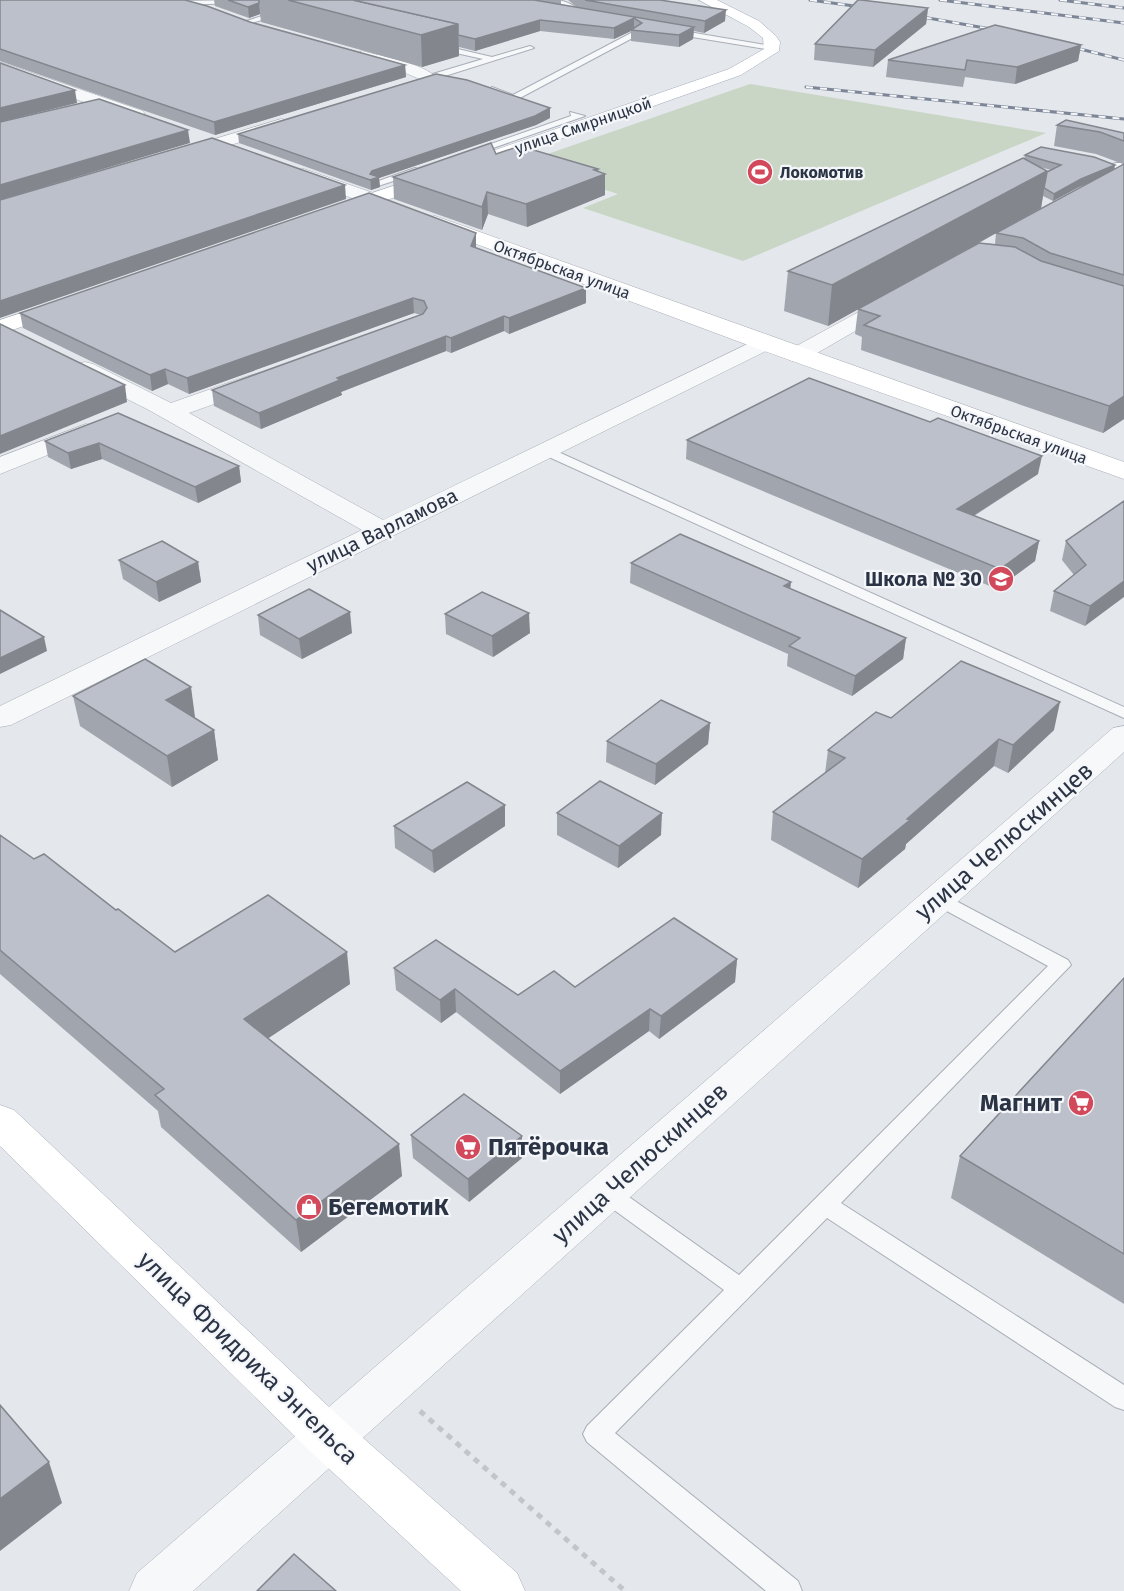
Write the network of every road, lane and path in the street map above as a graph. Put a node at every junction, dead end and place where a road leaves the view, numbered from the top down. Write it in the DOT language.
graph roads {
  1 [pos="560,0"];
  2 [pos="706,0"];
  3 [pos="248,1"];
  4 [pos="176,2"];
  5 [pos="268,6"];
  6 [pos="557,11"];
  7 [pos="580,15"];
  8 [pos="601,18"];
  9 [pos="244,22"];
  10 [pos="632,24"];
  11 [pos="642,26"];
  12 [pos="663,29"];
  13 [pos="268,31"];
  14 [pos="636,34"];
  15 [pos="424,43"];
  16 [pos="530,48"];
  17 [pos="772,48"];
  18 [pos="344,52"];
  19 [pos="492,59"];
  20 [pos="0,67"];
  21 [pos="429,78"];
  22 [pos="456,83"];
  23 [pos="407,85"];
  24 [pos="52,86"];
  25 [pos="484,88"];
  26 [pos="13,89"];
  27 [pos="104,103"];
  28 [pos="70,112"];
  29 [pos="573,114"];
  30 [pos="296,119"];
  31 [pos="156,121"];
  32 [pos="187,132"];
  33 [pos="218,143"];
  34 [pos="240,151"];
  35 [pos="162,160"];
  36 [pos="1105,162"];
  37 [pos="458,165"];
  38 [pos="284,167"];
  39 [pos="423,168"];
  40 [pos="1122,170"];
  41 [pos="1105,185"];
  42 [pos="375,191"];
  43 [pos="316,218"];
  44 [pos="911,291"];
  45 [pos="79,300"];
  46 [pos="0,327"];
  47 [pos="31,343"];
  48 [pos="764,343"];
  49 [pos="797,355"];
  50 [pos="62,358"];
  51 [pos="282,372"];
  52 [pos="162,408"];
  53 [pos="545,450"];
  54 [pos="0,466"];
  55 [pos="1124,471"];
  56 [pos="381,530"];
  57 [pos="4,711"];
  58 [pos="1124,713"];
  59 [pos="1124,735"];
  60 [pos="939,898"];
  61 [pos="0,1121"];
  62 [pos="607,1193"];
  63 [pos="825,1205"];
  64 [pos="742,1290"];
  65 [pos="1124,1399"];
  66 [pos="329,1438"];
  67 [pos="155,1591"];
  68 [pos="499,1591"];
  69 [pos="788,1591"];
  1 -- 7 [label="lane"];
  2 -- 17 [label="main road"];
  3 -- 4 [label="lane"];
  4 -- 9 [label="street"];
  5 -- 9 [label="lane"];
  6 -- 7 [label="lane"];
  7 -- 8 [label="lane"];
  9 -- 13 [label="street"];
  10 -- 11 [label="lane"];
  12 -- 17 [label="lane"];
  14 -- 25 [label="lane"];
  15 -- 19 [label="lane"];
  16 -- 19 [label="lane"];
  17 -- 37 [label="main road, улица Смирницкой"];
  18 -- 21 [label="street"];
  19 -- 21 [label="lane"];
  20 -- 24 [label="street"];
  21 -- 22 [label="lane"];
  21 -- 23 [label="street"];
  24 -- 26 [label="street"];
  24 -- 27 [label="street"];
  27 -- 28 [label="street"];
  27 -- 31 [label="street"];
  29 -- 37 [label="lane"];
  30 -- 33 [label="street"];
  32 -- 33 [label="street"];
  33 -- 34 [label="street"];
  33 -- 35 [label="street"];
  36 -- 40 [label="lane"];
  37 -- 42 [label="main road, улица Смирницкой"];
  38 -- 42 [label="street, Октябрьская улица"];
  39 -- 42 [label="lane"];
  40 -- 41 [label="street"];
  42 -- 43 [label="main road, улица Смирницкой"];
  42 -- 48 [label="main road, Октябрьская улица"];
  44 -- 49 [label="street"];
  45 -- 46 [label="main road"];
  46 -- 47 [label="street"];
  48 -- 49 [label="main road, Октябрьская улица"];
  48 -- 53 [label="street, улица Варламова"];
  49 -- 55 [label="main road, Октябрьская улица"];
  50 -- 52 [label="street"];
  51 -- 52 [label="street"];
  52 -- 54 [label="street"];
  52 -- 56 [label="street"];
  53 -- 56 [label="street, улица Варламова"];
  53 -- 58 [label="lane"];
  56 -- 57 [label="street, улица Варламова"];
  59 -- 60 [label="street, улица Челюскинцев"];
  60 -- 62 [label="street, улица Челюскинцев"];
  60 -- 63 [label="lane"];
  61 -- 66 [label="main road, улица Фридриха Энгельса"];
  62 -- 64 [label="lane"];
  62 -- 66 [label="street, улица Челюскинцев"];
  63 -- 64 [label="lane"];
  63 -- 65 [label="lane"];
  64 -- 69 [label="lane"];
  66 -- 67 [label="street, улица Челюскинцев"];
  66 -- 68 [label="main road, улица Фридриха Энгельса"];
}
